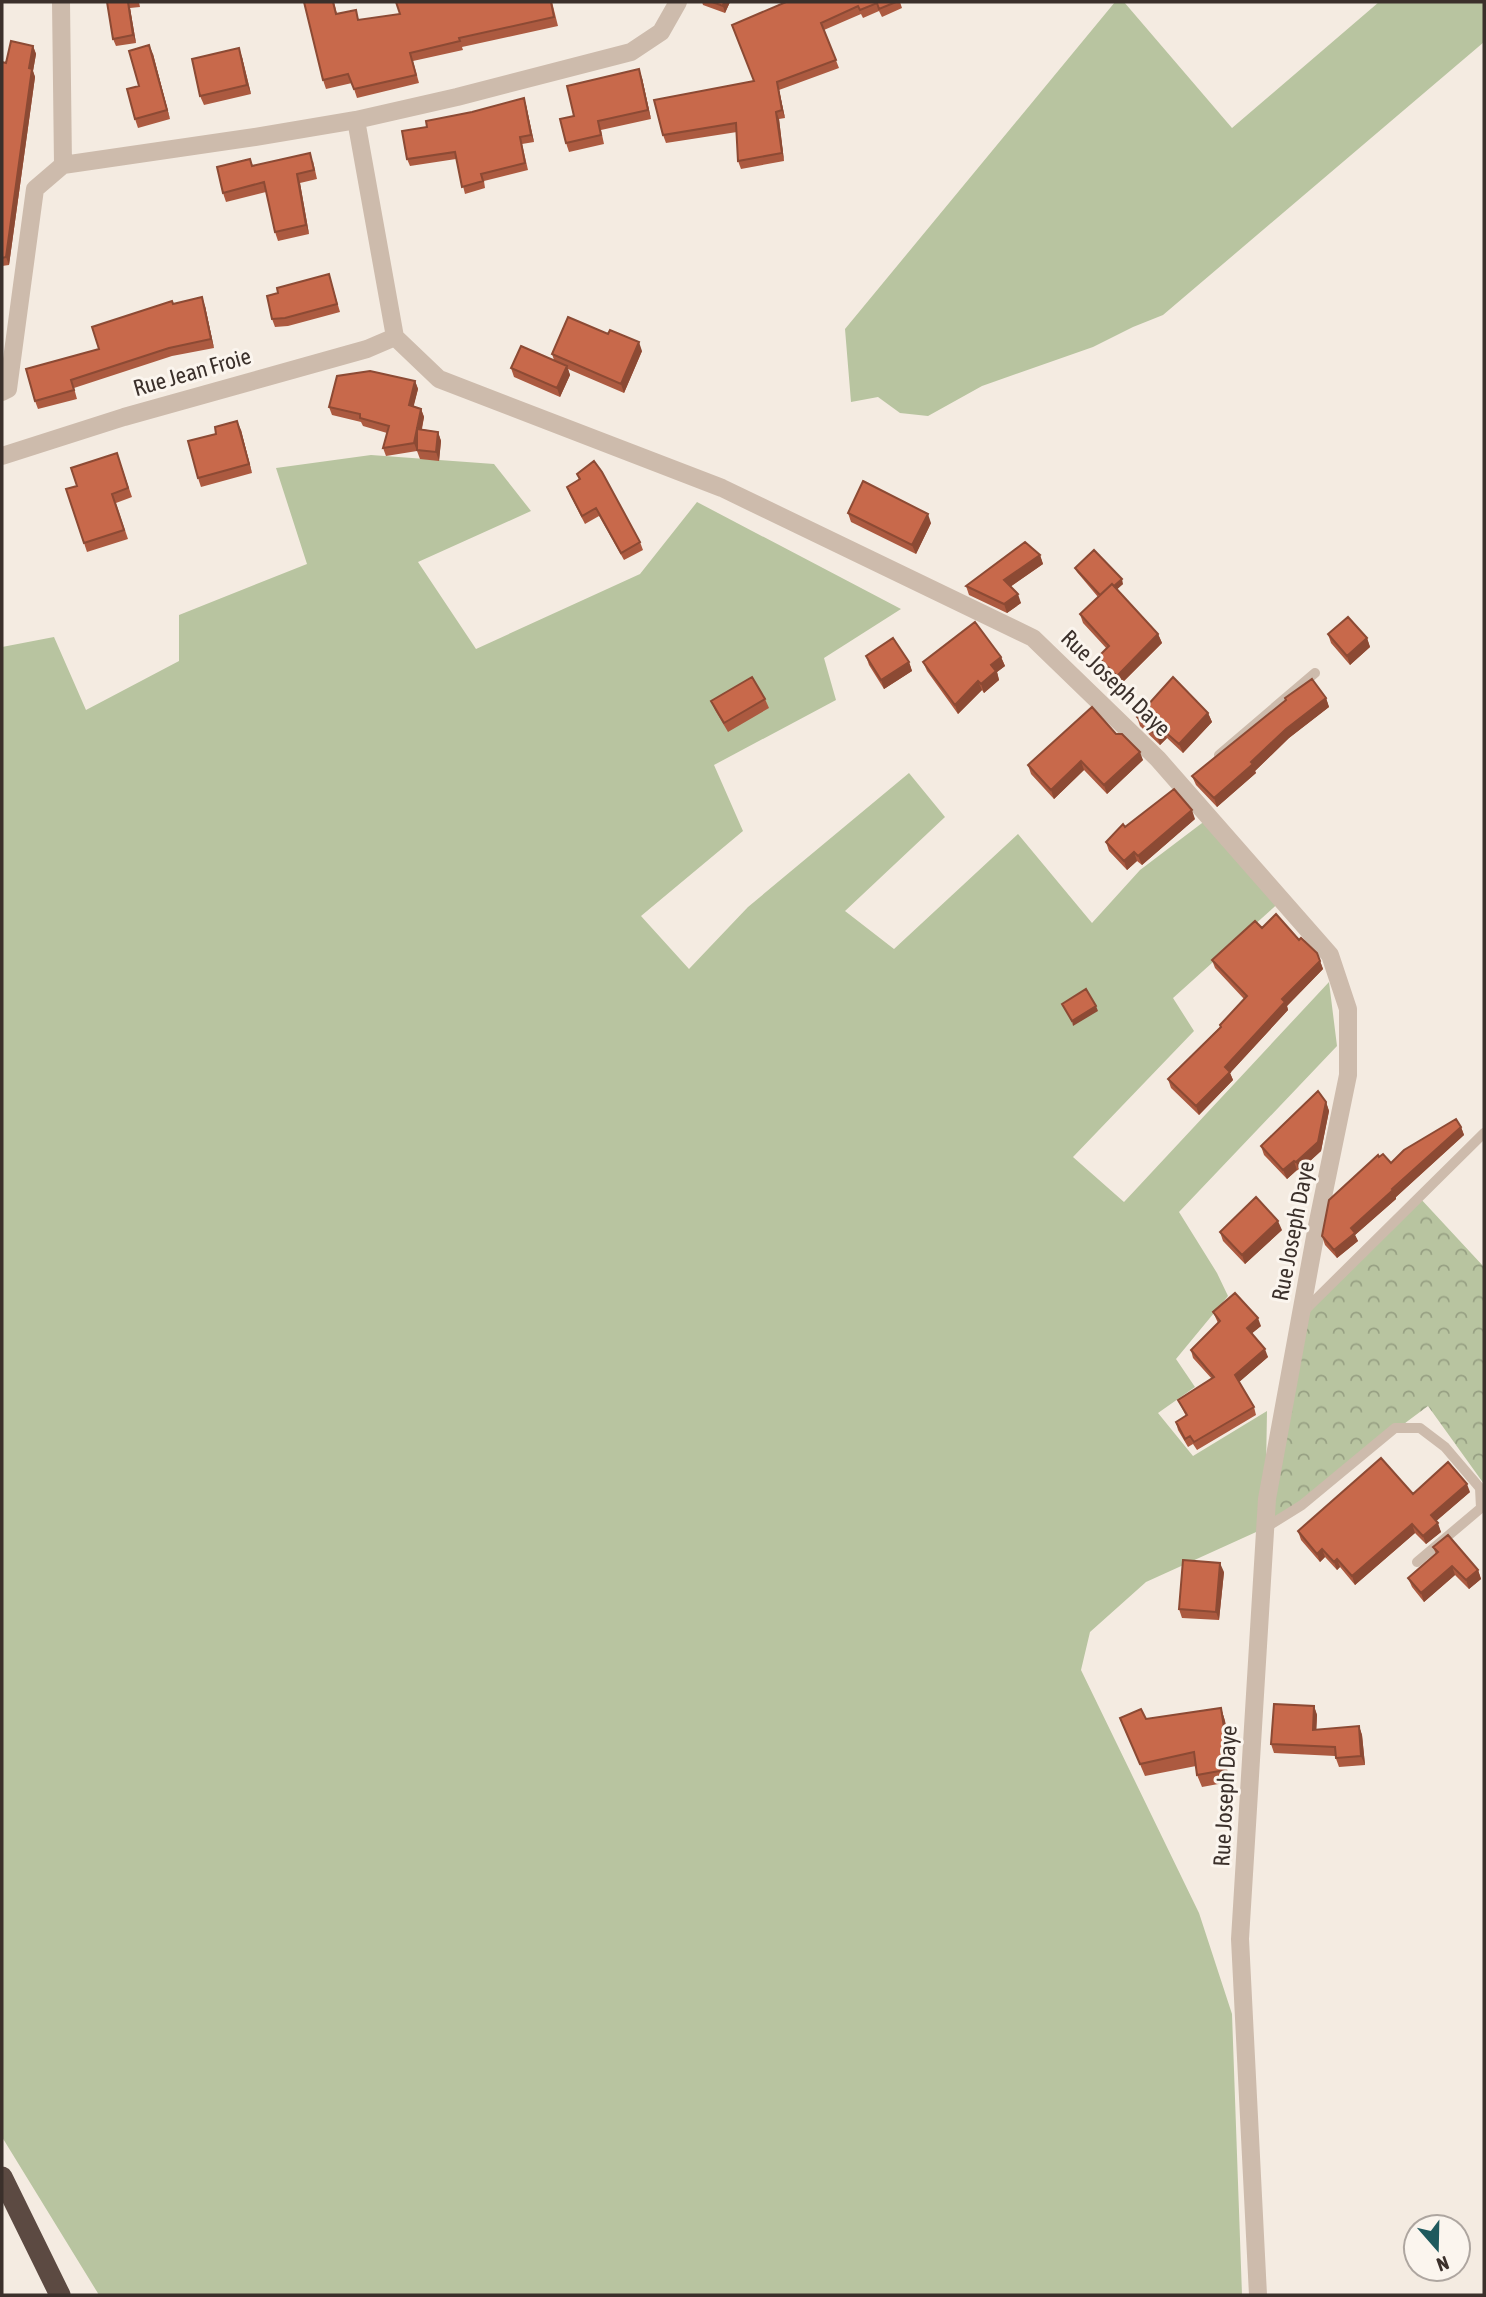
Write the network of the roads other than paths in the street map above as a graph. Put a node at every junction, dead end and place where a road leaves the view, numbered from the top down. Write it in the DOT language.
graph roads {
  1 [pos="61,2"];
  2 [pos="678,2"];
  3 [pos="356,120"];
  4 [pos="63,165"];
  5 [pos="395,337"];
  6 [pos="2,392"];
  7 [pos="2,456"];
  8 [pos="1315,673"];
  9 [pos="1213,760"];
  10 [pos="1484,1133"];
  11 [pos="1302,1313"];
  12 [pos="1265,1528"];
  13 [pos="1417,1562"];
  14 [pos="2,2178"];
  15 [pos="60,2295"];
  16 [pos="1258,2295"];
  1 -- 4 [label="street"];
  2 -- 3 [label="street"];
  3 -- 4 [label="street"];
  3 -- 5 [label="street"];
  4 -- 6 [label="street"];
  5 -- 7 [label="street, Rue Jean Froie"];
  5 -- 11 [label="street, Rue Joseph Daye"];
  8 -- 9 [label="lane"];
  10 -- 11 [label="lane"];
  11 -- 12 [label="street, Rue Joseph Daye"];
  12 -- 13 [label="lane"];
  12 -- 16 [label="street, Rue Joseph Daye"];
  14 -- 15 [label="highway"];
}
